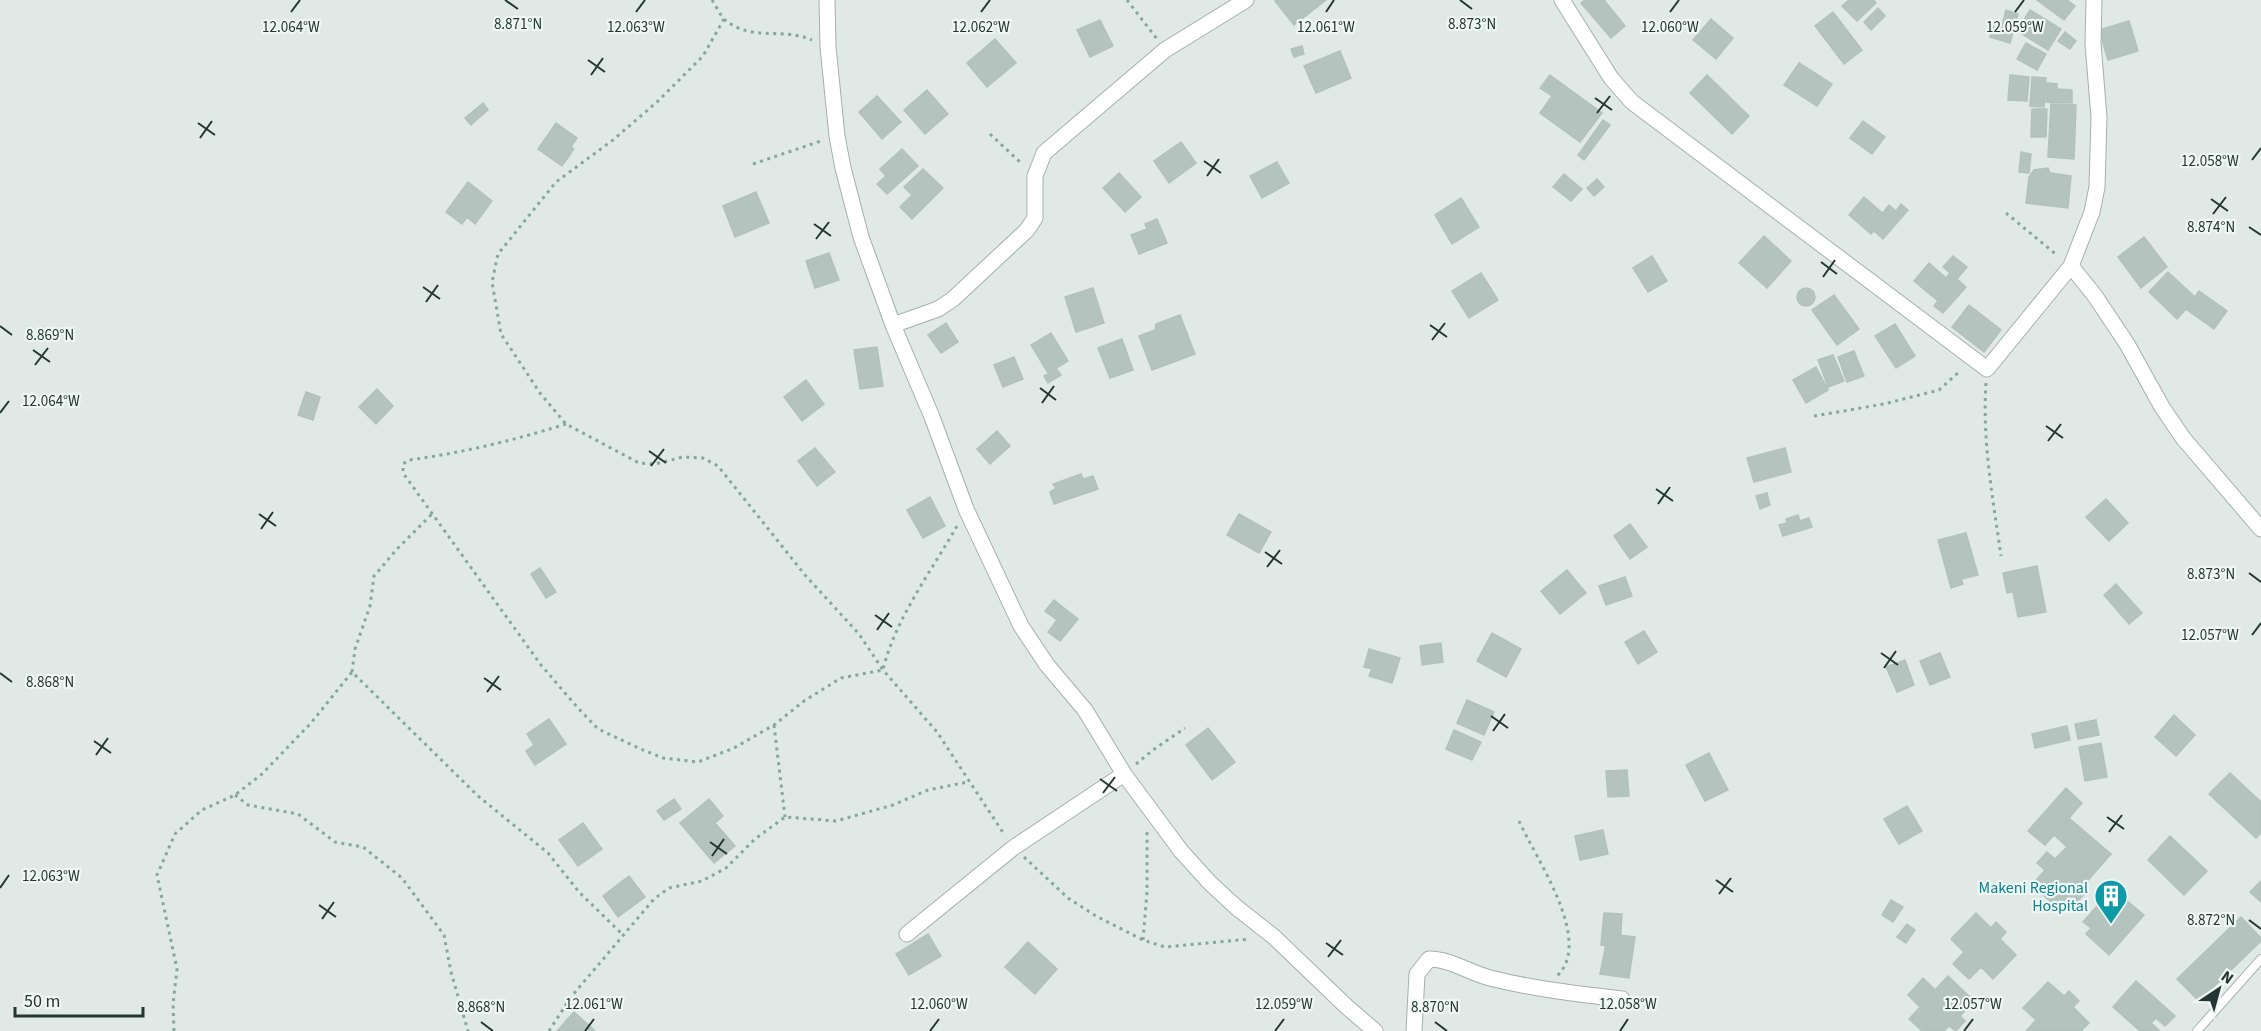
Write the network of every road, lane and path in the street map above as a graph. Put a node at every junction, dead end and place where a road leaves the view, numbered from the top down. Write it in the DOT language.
graph roads {
  1 [pos="712,0"];
  2 [pos="826,0"];
  3 [pos="1127,0"];
  4 [pos="1246,0"];
  5 [pos="1562,0"];
  6 [pos="2094,0"];
  7 [pos="724,19"];
  8 [pos="828,47"];
  9 [pos="1165,50"];
  10 [pos="990,134"];
  11 [pos="837,136"];
  12 [pos="753,164"];
  13 [pos="1035,176"];
  14 [pos="2006,213"];
  15 [pos="2071,266"];
  16 [pos="893,325"];
  17 [pos="1974,359"];
  18 [pos="1987,369"];
  19 [pos="1814,416"];
  20 [pos="566,424"];
  21 [pos="966,509"];
  22 [pos="432,513"];
  23 [pos="2261,529"];
  24 [pos="2001,556"];
  25 [pos="883,670"];
  26 [pos="352,672"];
  27 [pos="774,725"];
  28 [pos="1185,728"];
  29 [pos="1124,774"];
  30 [pos="969,782"];
  31 [pos="235,795"];
  32 [pos="1147,805"];
  33 [pos="785,817"];
  34 [pos="1519,821"];
  35 [pos="1013,848"];
  36 [pos="622,934"];
  37 [pos="906,934"];
  38 [pos="1274,937"];
  39 [pos="1143,940"];
  40 [pos="2261,959"];
  41 [pos="1543,990"];
  42 [pos="1622,999"];
  43 [pos="174,1031"];
  44 [pos="468,1031"];
  45 [pos="549,1031"];
  46 [pos="1375,1031"];
  47 [pos="1414,1031"];
  48 [pos="2197,1031"];
  1 -- 7 [label="path"];
  2 -- 8 [label="street"];
  3 -- 9 [label="path"];
  4 -- 9 [label="street"];
  5 -- 17 [label="street"];
  6 -- 15 [label="street"];
  7 -- 8 [label="path"];
  7 -- 20 [label="path"];
  8 -- 11 [label="street"];
  9 -- 13 [label="street"];
  10 -- 13 [label="path"];
  11 -- 12 [label="path"];
  11 -- 16 [label="street"];
  13 -- 16 [label="street"];
  14 -- 15 [label="path"];
  15 -- 18 [label="street"];
  15 -- 23 [label="street"];
  16 -- 21 [label="street"];
  17 -- 18 [label="street"];
  17 -- 19 [label="path"];
  18 -- 24 [label="path"];
  20 -- 22 [label="path"];
  20 -- 25 [label="path"];
  21 -- 25 [label="path"];
  21 -- 29 [label="street"];
  22 -- 26 [label="path"];
  22 -- 27 [label="path"];
  25 -- 27 [label="path"];
  25 -- 30 [label="path"];
  26 -- 31 [label="path"];
  26 -- 36 [label="path"];
  27 -- 33 [label="path"];
  28 -- 29 [label="path"];
  29 -- 32 [label="street"];
  29 -- 35 [label="street"];
  30 -- 33 [label="path"];
  30 -- 35 [label="path"];
  31 -- 43 [label="path"];
  31 -- 44 [label="path"];
  32 -- 38 [label="street"];
  32 -- 39 [label="path"];
  33 -- 36 [label="path"];
  34 -- 41 [label="path"];
  35 -- 37 [label="street"];
  35 -- 39 [label="path"];
  36 -- 45 [label="path"];
  38 -- 39 [label="path"];
  38 -- 46 [label="street"];
  40 -- 48 [label="lane"];
  41 -- 42 [label="street"];
  41 -- 47 [label="street"];
}
